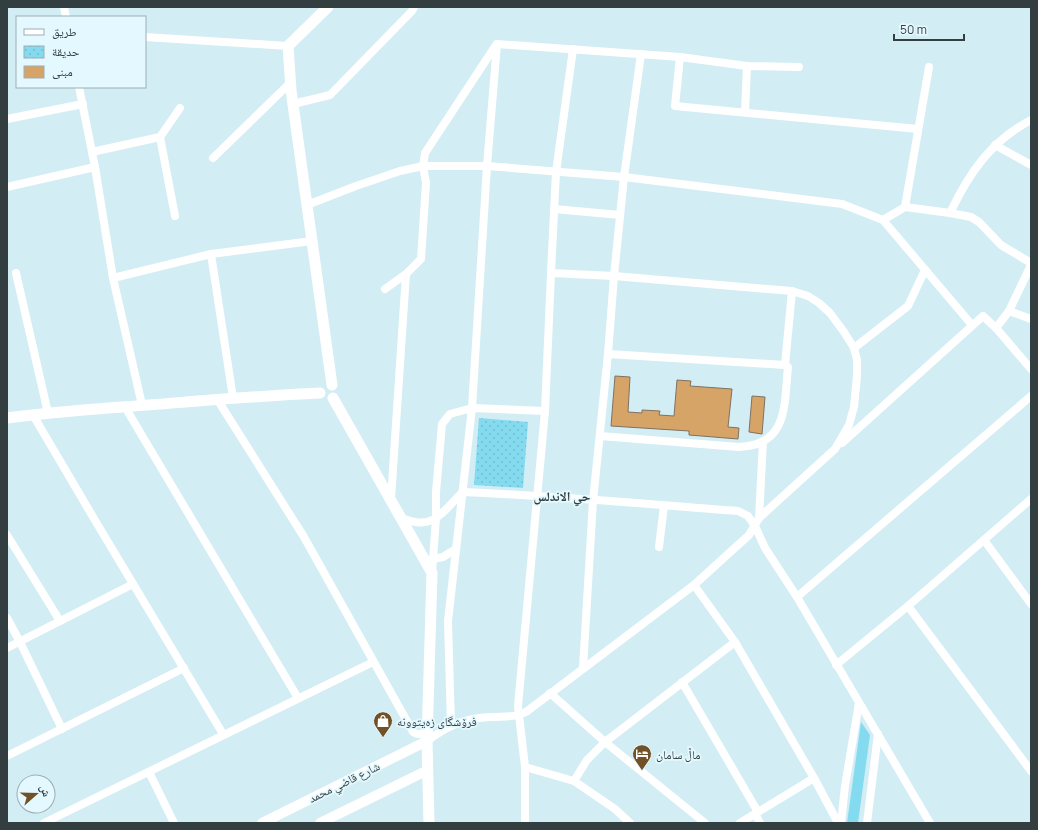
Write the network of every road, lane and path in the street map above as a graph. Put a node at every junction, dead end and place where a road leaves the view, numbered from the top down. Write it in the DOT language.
graph roads {
  1 [pos="328,7"];
  2 [pos="414,7"];
  3 [pos="146,37"];
  4 [pos="497,44"];
  5 [pos="288,46"];
  6 [pos="573,49"];
  7 [pos="641,54"];
  8 [pos="680,57"];
  9 [pos="747,66"];
  10 [pos="800,67"];
  11 [pos="929,67"];
  12 [pos="291,82"];
  13 [pos="79,88"];
  14 [pos="83,104"];
  15 [pos="293,104"];
  16 [pos="180,108"];
  17 [pos="745,112"];
  18 [pos="7,119"];
  19 [pos="1031,120"];
  20 [pos="918,129"];
  21 [pos="160,137"];
  22 [pos="995,145"];
  23 [pos="92,152"];
  24 [pos="213,158"];
  25 [pos="1031,165"];
  26 [pos="423,166"];
  27 [pos="487,166"];
  28 [pos="95,167"];
  29 [pos="556,172"];
  30 [pos="624,177"];
  31 [pos="7,187"];
  32 [pos="307,205"];
  33 [pos="905,207"];
  34 [pos="554,209"];
  35 [pos="950,213"];
  36 [pos="620,215"];
  37 [pos="175,216"];
  38 [pos="883,220"];
  39 [pos="312,241"];
  40 [pos="211,254"];
  41 [pos="1031,264"];
  42 [pos="925,270"];
  43 [pos="16,273"];
  44 [pos="550,273"];
  45 [pos="406,274"];
  46 [pos="614,276"];
  47 [pos="113,278"];
  48 [pos="386,289"];
  49 [pos="792,291"];
  50 [pos="1009,311"];
  51 [pos="1031,319"];
  52 [pos="972,325"];
  53 [pos="996,328"];
  54 [pos="854,348"];
  55 [pos="608,354"];
  56 [pos="785,365"];
  57 [pos="1031,369"];
  58 [pos="332,385"];
  59 [pos="320,393"];
  60 [pos="1031,396"];
  61 [pos="233,398"];
  62 [pos="333,398"];
  63 [pos="217,399"];
  64 [pos="142,405"];
  65 [pos="125,407"];
  66 [pos="472,408"];
  67 [pos="545,411"];
  68 [pos="48,413"];
  69 [pos="33,415"];
  70 [pos="7,418"];
  71 [pos="600,436"];
  72 [pos="763,441"];
  73 [pos="835,449"];
  74 [pos="462,492"];
  75 [pos="537,495"];
  76 [pos="1031,499"];
  77 [pos="391,500"];
  78 [pos="594,501"];
  79 [pos="664,506"];
  80 [pos="401,518"];
  81 [pos="436,518"];
  82 [pos="759,518"];
  83 [pos="755,526"];
  84 [pos="7,535"];
  85 [pos="984,540"];
  86 [pos="659,547"];
  87 [pos="456,549"];
  88 [pos="433,559"];
  89 [pos="432,573"];
  90 [pos="133,584"];
  91 [pos="694,585"];
  92 [pos="797,597"];
  93 [pos="1031,604"];
  94 [pos="908,606"];
  95 [pos="7,618"];
  96 [pos="60,621"];
  97 [pos="20,642"];
  98 [pos="735,642"];
  99 [pos="7,648"];
  100 [pos="373,662"];
  101 [pos="836,665"];
  102 [pos="184,668"];
  103 [pos="583,668"];
  104 [pos="682,682"];
  105 [pos="550,693"];
  106 [pos="298,698"];
  107 [pos="859,702"];
  108 [pos="519,716"];
  109 [pos="450,725"];
  110 [pos="62,729"];
  111 [pos="223,734"];
  112 [pos="878,734"];
  113 [pos="427,738"];
  114 [pos="605,742"];
  115 [pos="7,756"];
  116 [pos="525,767"];
  117 [pos="428,770"];
  118 [pos="1031,771"];
  119 [pos="149,772"];
  120 [pos="814,778"];
  121 [pos="574,781"];
  122 [pos="757,813"];
  123 [pos="44,823"];
  124 [pos="174,823"];
  125 [pos="262,823"];
  126 [pos="320,823"];
  127 [pos="429,823"];
  128 [pos="526,823"];
  129 [pos="630,823"];
  130 [pos="705,823"];
  131 [pos="740,823"];
  132 [pos="760,823"];
  133 [pos="839,823"];
  134 [pos="867,823"];
  135 [pos="930,823"];
  1 -- 5 [label="main road"];
  2 -- 15 [label="street"];
  3 -- 5 [label="street"];
  4 -- 6 [label="street"];
  4 -- 26 [label="street"];
  4 -- 27 [label="street"];
  5 -- 12 [label="main road"];
  6 -- 7 [label="street"];
  6 -- 29 [label="street"];
  7 -- 8 [label="street"];
  7 -- 30 [label="street"];
  8 -- 9 [label="street"];
  8 -- 17 [label="street"];
  9 -- 10 [label="street"];
  9 -- 17 [label="street"];
  11 -- 20 [label="street"];
  12 -- 15 [label="main road"];
  12 -- 24 [label="street"];
  13 -- 14 [label="street"];
  14 -- 18 [label="street"];
  14 -- 23 [label="street"];
  15 -- 32 [label="main road"];
  16 -- 21 [label="street"];
  17 -- 20 [label="street"];
  19 -- 22 [label="street"];
  20 -- 33 [label="street"];
  21 -- 23 [label="street"];
  21 -- 37 [label="street"];
  22 -- 25 [label="street"];
  22 -- 35 [label="street"];
  23 -- 28 [label="street"];
  26 -- 27 [label="street"];
  26 -- 32 [label="street"];
  26 -- 45 [label="street"];
  27 -- 29 [label="street"];
  27 -- 66 [label="street"];
  28 -- 31 [label="street"];
  28 -- 47 [label="street"];
  29 -- 30 [label="street"];
  29 -- 34 [label="street"];
  30 -- 36 [label="street"];
  30 -- 38 [label="street"];
  32 -- 39 [label="main road"];
  33 -- 35 [label="street"];
  33 -- 38 [label="street"];
  34 -- 36 [label="street"];
  34 -- 44 [label="street"];
  35 -- 41 [label="street"];
  36 -- 46 [label="street"];
  38 -- 42 [label="street"];
  39 -- 40 [label="street"];
  39 -- 58 [label="main road"];
  40 -- 47 [label="street"];
  40 -- 61 [label="street"];
  41 -- 50 [label="street"];
  42 -- 52 [label="street"];
  42 -- 54 [label="street"];
  43 -- 68 [label="street"];
  44 -- 46 [label="street"];
  44 -- 67 [label="street"];
  45 -- 48 [label="street"];
  45 -- 77 [label="street"];
  46 -- 49 [label="street"];
  46 -- 55 [label="street"];
  47 -- 64 [label="street"];
  49 -- 54 [label="street"];
  49 -- 56 [label="street"];
  50 -- 51 [label="street"];
  50 -- 53 [label="street"];
  52 -- 53 [label="street"];
  52 -- 73 [label="street"];
  53 -- 57 [label="street"];
  54 -- 73 [label="street"];
  55 -- 56 [label="street"];
  55 -- 71 [label="street"];
  56 -- 72 [label="street"];
  58 -- 59 [label="main road"];
  58 -- 62 [label="main road"];
  59 -- 61 [label="main road"];
  59 -- 62 [label="main road"];
  60 -- 92 [label="street"];
  61 -- 63 [label="main road"];
  62 -- 77 [label="main road"];
  63 -- 64 [label="main road"];
  63 -- 100 [label="street"];
  64 -- 65 [label="main road"];
  65 -- 68 [label="main road"];
  65 -- 106 [label="street"];
  66 -- 67 [label="street"];
  66 -- 74 [label="street"];
  66 -- 81 [label="street"];
  67 -- 75 [label="street"];
  68 -- 69 [label="main road"];
  69 -- 70 [label="main road"];
  69 -- 90 [label="street"];
  71 -- 72 [label="street"];
  71 -- 78 [label="street"];
  72 -- 82 [label="street"];
  73 -- 82 [label="street"];
  74 -- 75 [label="street"];
  74 -- 81 [label="street"];
  74 -- 87 [label="street"];
  75 -- 78 [label="street"];
  75 -- 108 [label="street"];
  76 -- 85 [label="street"];
  77 -- 80 [label="main road"];
  78 -- 79 [label="street"];
  78 -- 103 [label="street"];
  79 -- 83 [label="street"];
  79 -- 86 [label="street"];
  80 -- 81 [label="street"];
  80 -- 89 [label="main road"];
  81 -- 88 [label="street"];
  82 -- 83 [label="street"];
  83 -- 91 [label="street"];
  83 -- 92 [label="street"];
  84 -- 96 [label="street"];
  85 -- 93 [label="street"];
  85 -- 94 [label="street"];
  87 -- 88 [label="street"];
  87 -- 109 [label="street"];
  88 -- 89 [label="street"];
  89 -- 113 [label="main road"];
  90 -- 96 [label="street"];
  90 -- 102 [label="street"];
  91 -- 98 [label="street"];
  91 -- 103 [label="street"];
  92 -- 101 [label="street"];
  94 -- 101 [label="street"];
  94 -- 118 [label="street"];
  95 -- 97 [label="street"];
  96 -- 97 [label="street"];
  97 -- 99 [label="street"];
  97 -- 110 [label="street"];
  98 -- 104 [label="street"];
  98 -- 120 [label="street"];
  100 -- 106 [label="street"];
  100 -- 113 [label="street"];
  101 -- 107 [label="street"];
  102 -- 110 [label="street"];
  102 -- 111 [label="street"];
  103 -- 105 [label="street"];
  104 -- 114 [label="street"];
  104 -- 122 [label="street"];
  105 -- 108 [label="street"];
  105 -- 114 [label="street"];
  106 -- 111 [label="street"];
  107 -- 112 [label="street"];
  107 -- 133 [label="street"];
  108 -- 109 [label="street"];
  108 -- 116 [label="street"];
  109 -- 113 [label="street"];
  110 -- 115 [label="street"];
  111 -- 119 [label="street"];
  112 -- 134 [label="street"];
  112 -- 135 [label="street"];
  113 -- 117 [label="main road"];
  113 -- 125 [label="street, شارع قاضي محمد"];
  114 -- 121 [label="street"];
  114 -- 130 [label="street"];
  116 -- 121 [label="street"];
  116 -- 128 [label="street"];
  117 -- 126 [label="street"];
  117 -- 127 [label="main road"];
  119 -- 123 [label="street"];
  119 -- 124 [label="street"];
  120 -- 122 [label="street"];
  120 -- 133 [label="street"];
  121 -- 129 [label="street"];
  122 -- 131 [label="street"];
  122 -- 132 [label="street"];
}
